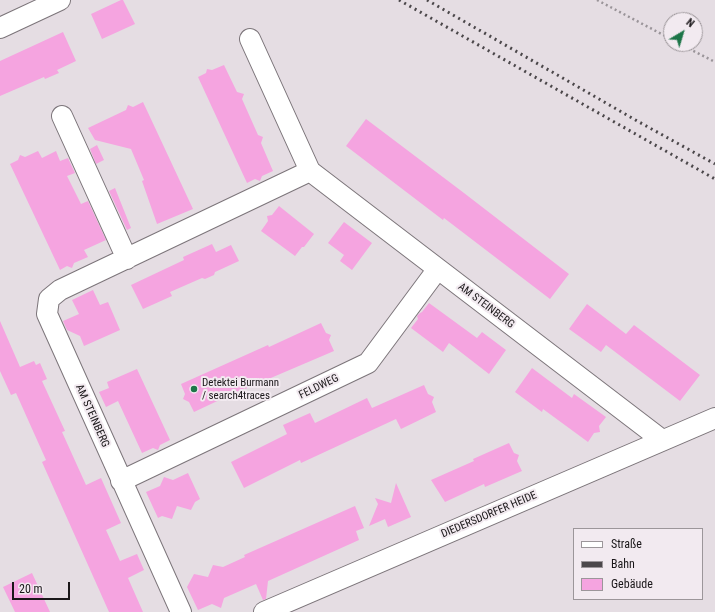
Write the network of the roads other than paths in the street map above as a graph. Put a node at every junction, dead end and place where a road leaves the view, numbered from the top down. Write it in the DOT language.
graph roads {
  1 [pos="60,0"];
  2 [pos="0,28"];
  3 [pos="250,40"];
  4 [pos="62,116"];
  5 [pos="310,171"];
  6 [pos="127,259"];
  7 [pos="437,270"];
  8 [pos="715,418"];
  9 [pos="662,440"];
  10 [pos="121,481"];
  11 [pos="181,612"];
  12 [pos="264,612"];
  1 -- 2 [label="street"];
  3 -- 5 [label="street, AM STEINBERG"];
  4 -- 6 [label="street"];
  5 -- 6 [label="street, AM STEINBERG"];
  5 -- 7 [label="street, AM STEINBERG"];
  6 -- 10 [label="street, AM STEINBERG"];
  7 -- 9 [label="street, AM STEINBERG"];
  7 -- 10 [label="street, FELDWEG"];
  8 -- 9 [label="street, DIEDERSDORFER HEIDE"];
  9 -- 12 [label="street, DIEDERSDORFER HEIDE"];
  10 -- 11 [label="street, AM STEINBERG"];
}
